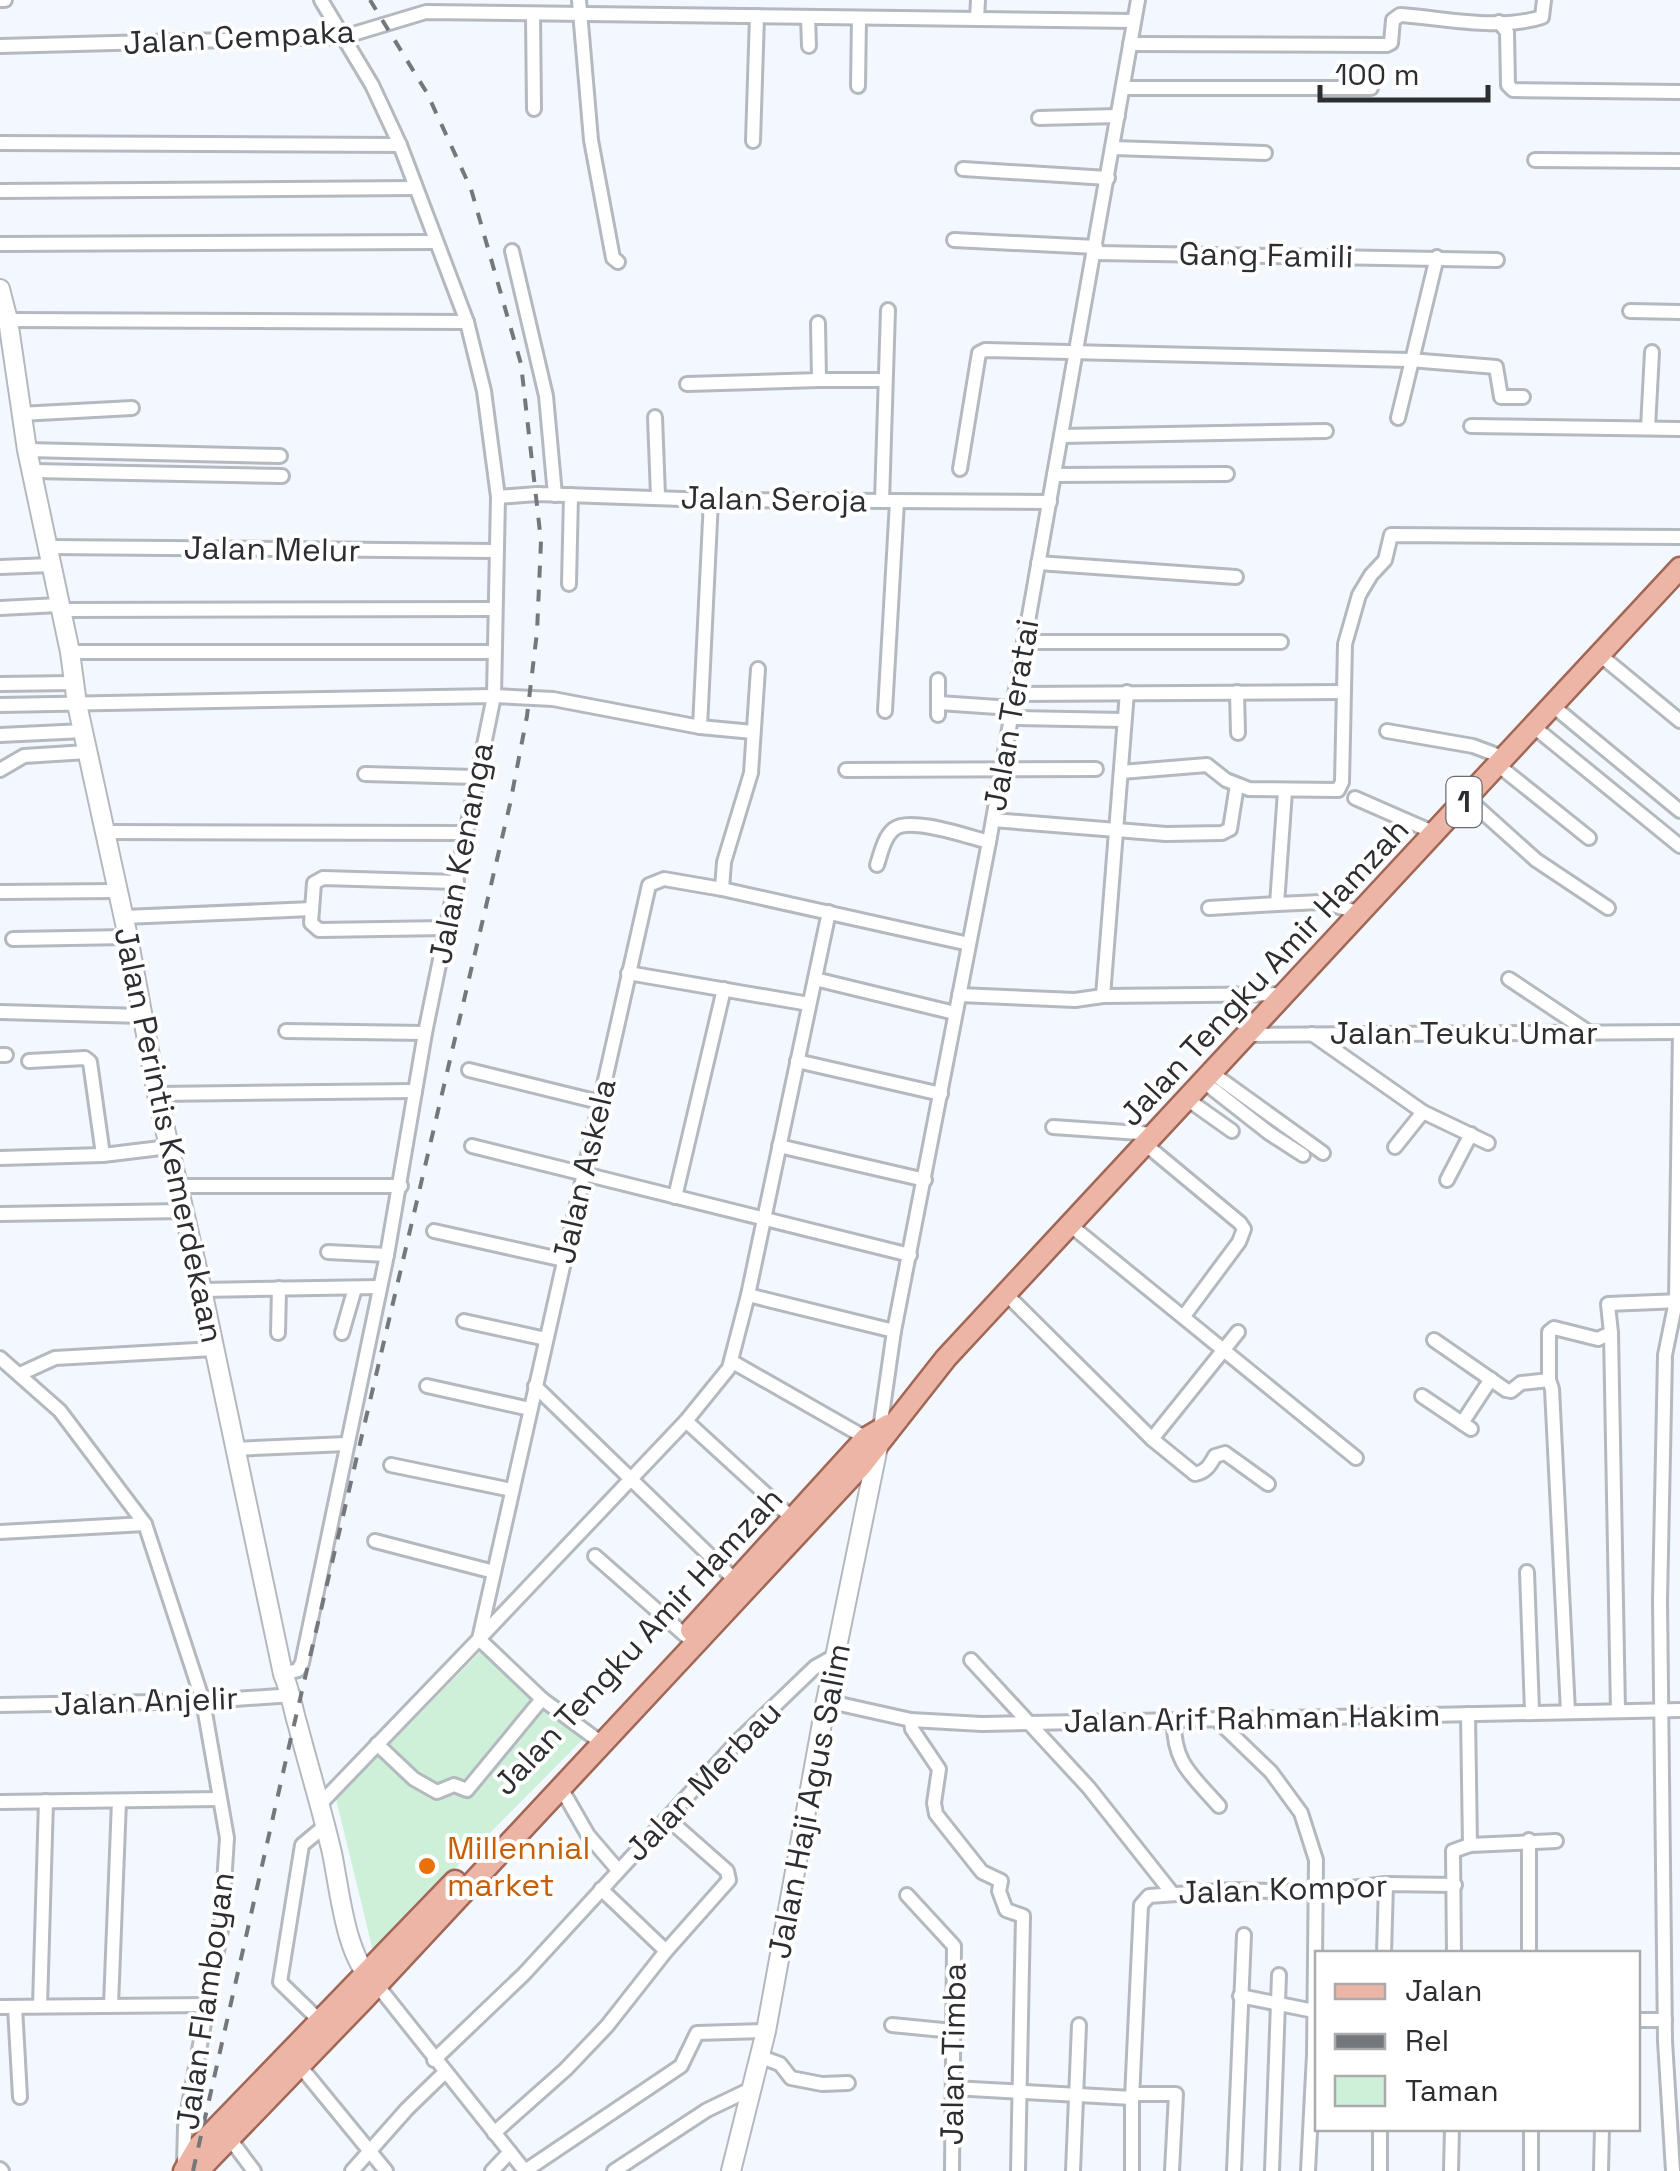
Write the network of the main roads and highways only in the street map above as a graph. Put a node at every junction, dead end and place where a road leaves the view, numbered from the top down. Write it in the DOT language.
graph roads {
  1 [pos="1679,572"];
  2 [pos="880,1433"];
  3 [pos="598,1741"];
  4 [pos="371,1980"];
  5 [pos="206,2166"];
  6 [pos="184,2171"];
  1 -- 2 [label="main road, Jalan Tengku Amir Hamzah / 1"];
  2 -- 3 [label="main road, Jalan Tengku Amir Hamzah / 1"];
  2 -- 3 [label="main road, Jalan Tengku Amir Hamzah / 1"];
  3 -- 4 [label="main road, Jalan Tengku Amir Hamzah / 1"];
  3 -- 4 [label="main road, Jalan Tengku Amir Hamzah / 1"];
  4 -- 5 [label="main road, Jalan Tengku Amir Hamzah / 1"];
  4 -- 6 [label="main road, Jalan Tengku Amir Hamzah / 1"];
}
